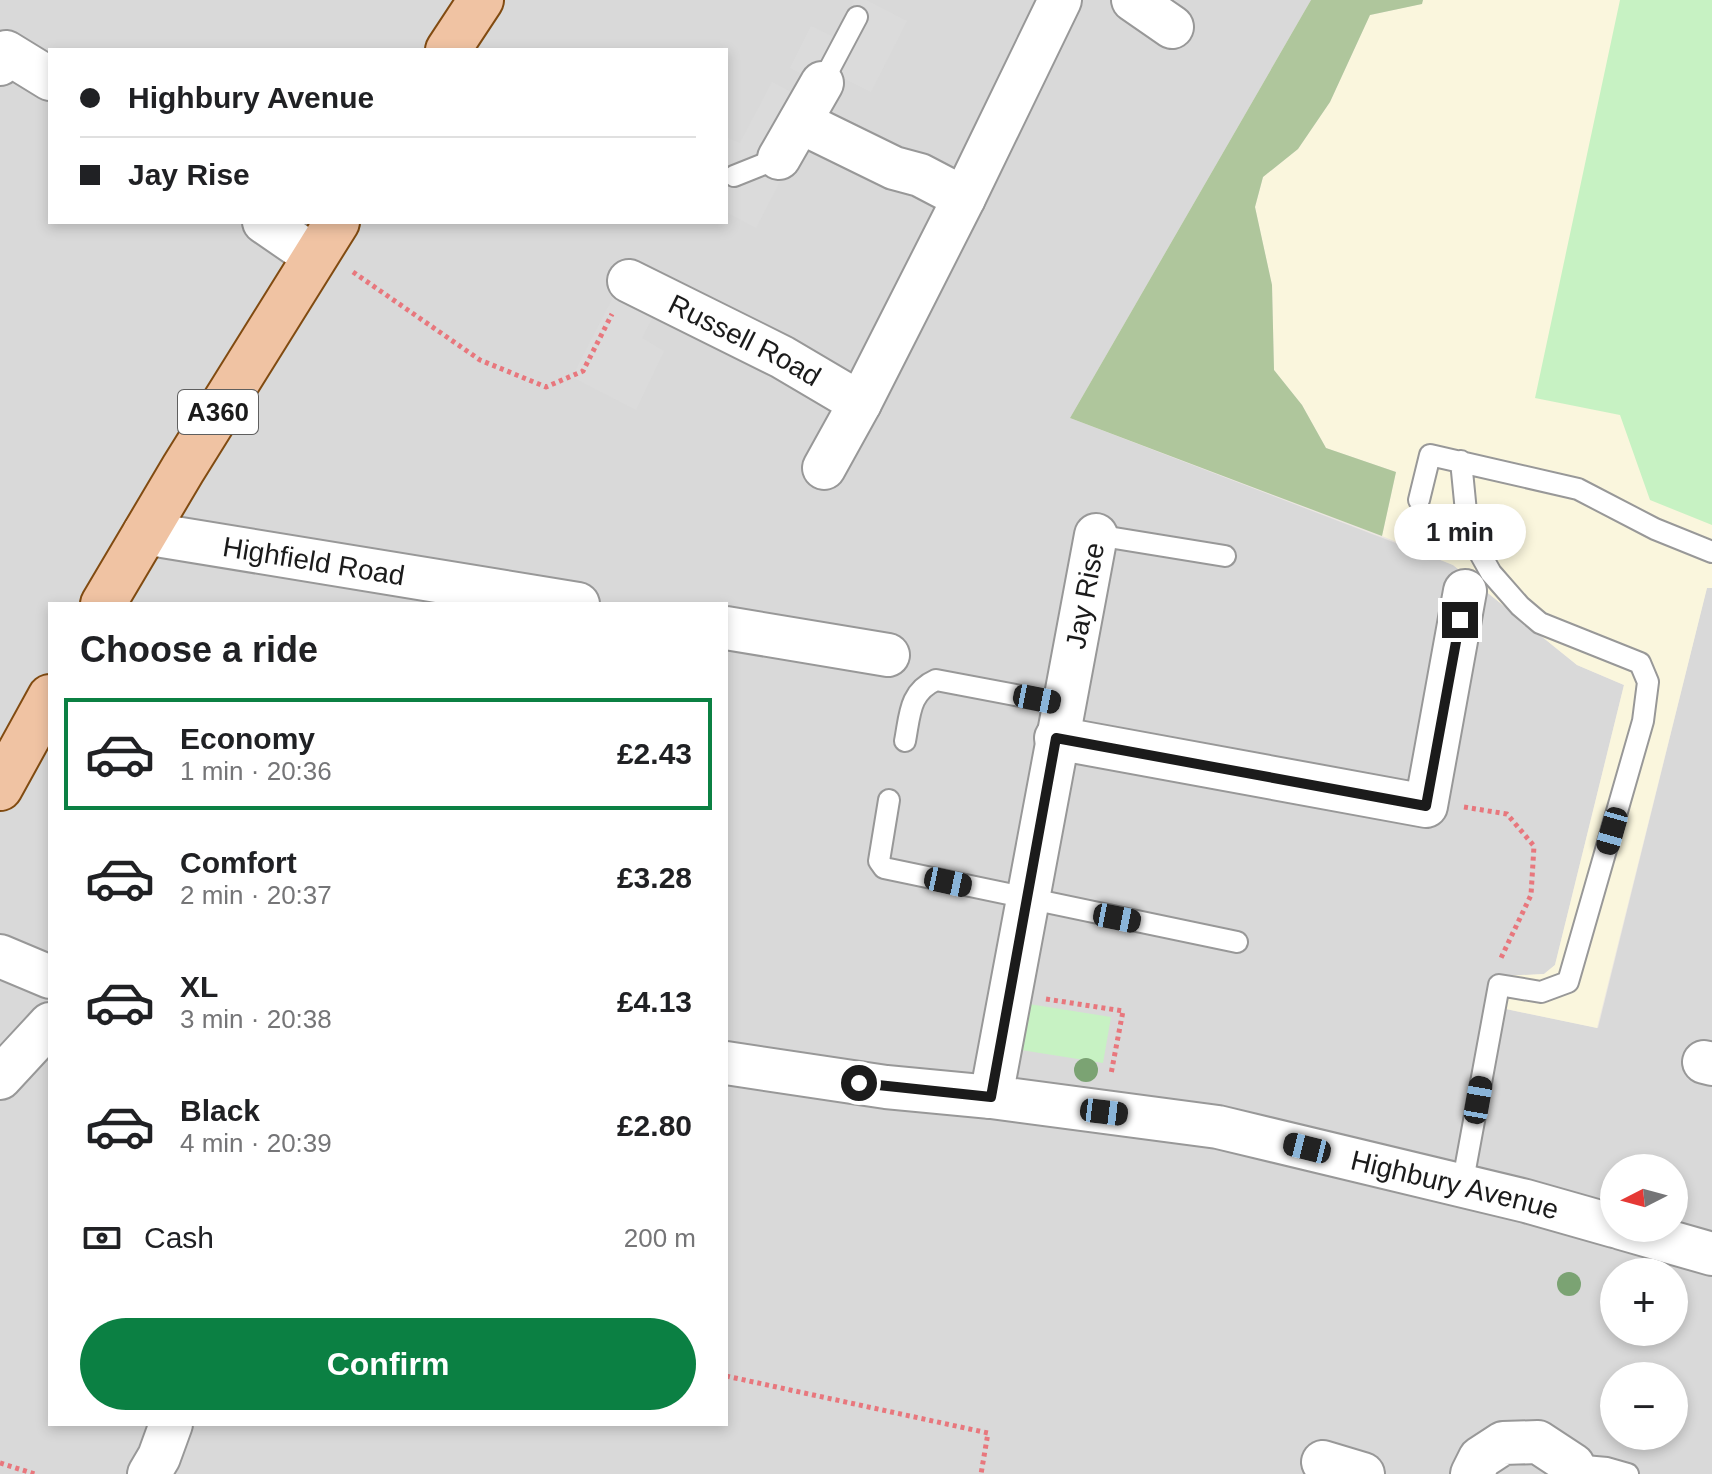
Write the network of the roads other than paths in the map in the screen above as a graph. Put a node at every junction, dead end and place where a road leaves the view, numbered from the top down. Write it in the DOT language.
graph roads {
  1 [pos="481,0"];
  2 [pos="1060,0"];
  3 [pos="1133,0"];
  4 [pos="857,17"];
  5 [pos="1172,27"];
  6 [pos="449,48"];
  7 [pos="0,64"];
  8 [pos="48,78"];
  9 [pos="822,83"];
  10 [pos="800,122"];
  11 [pos="779,158"];
  12 [pos="734,176"];
  13 [pos="964,198"];
  14 [pos="270,224"];
  15 [pos="324,242"];
  16 [pos="629,281"];
  17 [pos="860,403"];
  18 [pos="1461,461"];
  19 [pos="824,468"];
  20 [pos="1419,500"];
  21 [pos="144,533"];
  22 [pos="1096,535"];
  23 [pos="1712,552"];
  24 [pos="1225,556"];
  25 [pos="1465,591"];
  26 [pos="104,602"];
  27 [pos="566,602"];
  28 [pos="728,628"];
  29 [pos="888,655"];
  30 [pos="48,701"];
  31 [pos="1060,721"];
  32 [pos="905,741"];
  33 [pos="0,788"];
  34 [pos="889,800"];
  35 [pos="1027,900"];
  36 [pos="1237,942"];
  37 [pos="0,956"];
  38 [pos="48,976"];
  39 [pos="48,1026"];
  40 [pos="728,1063"];
  41 [pos="0,1078"];
  42 [pos="991,1097"];
  43 [pos="1462,1186"];
  44 [pos="1600,1222"];
  45 [pos="1670,1242"];
  46 [pos="1712,1254"];
  47 [pos="170,1426"];
  48 [pos="1323,1462"];
  49 [pos="1570,1469"];
  50 [pos="149,1474"];
  51 [pos="1363,1474"];
  52 [pos="1472,1474"];
  53 [pos="1628,1474"];
  1 -- 6 [label="main road"];
  2 -- 13 [label="street"];
  3 -- 5 [label="street"];
  4 -- 9 [label="lane"];
  7 -- 8 [label="street"];
  9 -- 10 [label="street"];
  10 -- 11 [label="street"];
  10 -- 13 [label="street"];
  11 -- 12 [label="lane"];
  13 -- 17 [label="street"];
  14 -- 15 [label="street"];
  15 -- 21 [label="main road, A360"];
  16 -- 17 [label="street, Russell Road"];
  17 -- 19 [label="street"];
  18 -- 20 [label="lane"];
  18 -- 23 [label="lane"];
  18 -- 43 [label="lane"];
  21 -- 26 [label="main road, A360"];
  21 -- 27 [label="street, Highfield Road"];
  22 -- 24 [label="lane, Jay Rise"];
  22 -- 31 [label="street, Jay Rise"];
  25 -- 31 [label="street"];
  28 -- 29 [label="street"];
  30 -- 33 [label="main road"];
  31 -- 32 [label="lane"];
  31 -- 35 [label="street, Jay Rise"];
  34 -- 35 [label="lane"];
  35 -- 36 [label="lane"];
  35 -- 42 [label="street, Jay Rise"];
  37 -- 38 [label="street"];
  39 -- 41 [label="street"];
  40 -- 42 [label="street, Highbury Avenue"];
  42 -- 43 [label="street, Highbury Avenue"];
  43 -- 44 [label="street, Highbury Avenue"];
  45 -- 46 [label="street"];
  47 -- 50 [label="street"];
  48 -- 51 [label="street"];
  49 -- 52 [label="street"];
  49 -- 53 [label="lane"];
}
